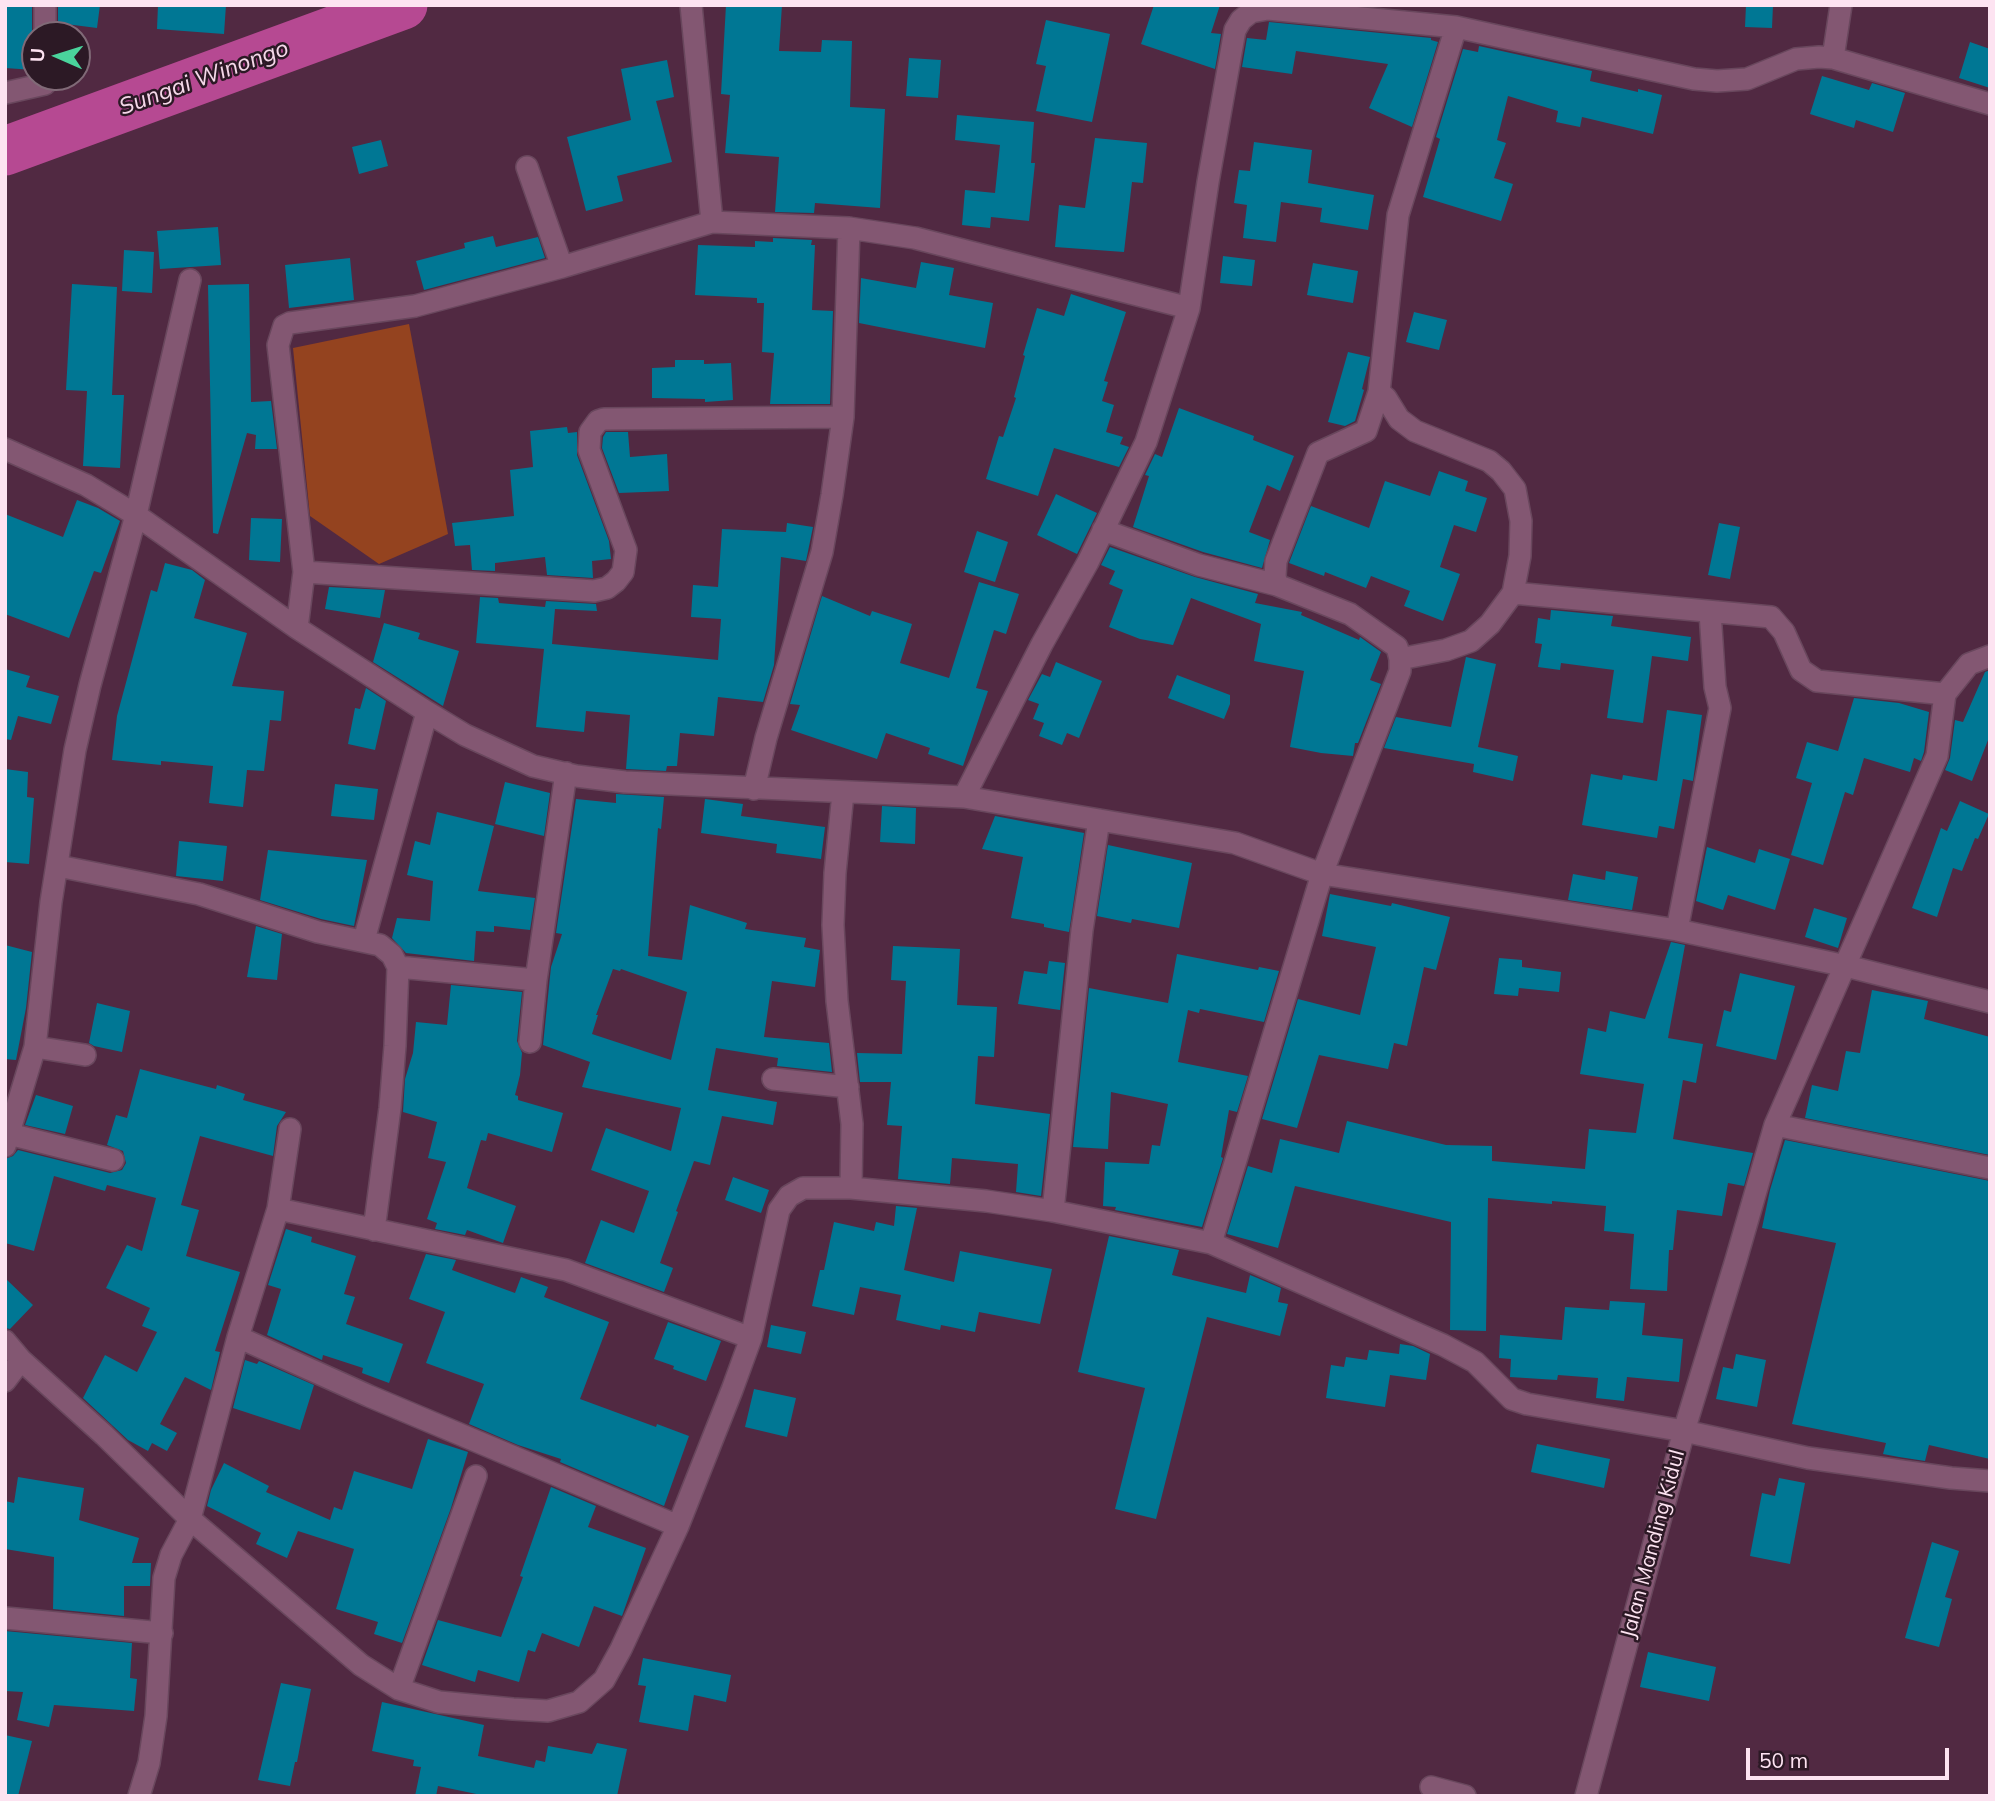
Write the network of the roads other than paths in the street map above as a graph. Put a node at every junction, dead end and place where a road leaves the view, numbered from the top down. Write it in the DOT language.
graph roads {
  1 [pos="691,5"];
  2 [pos="1841,5"];
  3 [pos="1456,27"];
  4 [pos="1833,58"];
  5 [pos="1990,104"];
  6 [pos="527,167"];
  7 [pos="712,222"];
  8 [pos="849,228"];
  9 [pos="562,267"];
  10 [pos="190,279"];
  11 [pos="1189,308"];
  12 [pos="1379,392"];
  13 [pos="843,417"];
  14 [pos="5,449"];
  15 [pos="136,515"];
  16 [pos="1103,530"];
  17 [pos="304,572"];
  18 [pos="1278,584"];
  19 [pos="1513,593"];
  20 [pos="1710,612"];
  21 [pos="297,628"];
  22 [pos="1990,656"];
  23 [pos="1401,659"];
  24 [pos="1945,694"];
  25 [pos="427,712"];
  26 [pos="566,773"];
  27 [pos="754,789"];
  28 [pos="844,793"];
  29 [pos="964,797"];
  30 [pos="1100,820"];
  31 [pos="58,866"];
  32 [pos="1322,874"];
  33 [pos="1676,930"];
  34 [pos="363,940"];
  35 [pos="1846,966"];
  36 [pos="398,967"];
  37 [pos="536,980"];
  38 [pos="1990,1002"];
  39 [pos="530,1042"];
  40 [pos="35,1046"];
  41 [pos="85,1055"];
  42 [pos="772,1079"];
  43 [pos="848,1087"];
  44 [pos="1775,1125"];
  45 [pos="290,1129"];
  46 [pos="7,1140"];
  47 [pos="113,1160"];
  48 [pos="1990,1168"];
  49 [pos="851,1188"];
  50 [pos="278,1209"];
  51 [pos="1053,1211"];
  52 [pos="374,1230"];
  53 [pos="1211,1243"];
  54 [pos="239,1337"];
  55 [pos="751,1338"];
  56 [pos="5,1341"];
  57 [pos="21,1360"];
  58 [pos="5,1381"];
  59 [pos="1684,1430"];
  60 [pos="476,1476"];
  61 [pos="1990,1481"];
  62 [pos="190,1519"];
  63 [pos="678,1526"];
  64 [pos="5,1618"];
  65 [pos="162,1633"];
  66 [pos="399,1689"];
  67 [pos="1431,1787"];
  68 [pos="139,1796"];
  69 [pos="1465,1796"];
  70 [pos="1586,1796"];
  1 -- 7 [label="street"];
  2 -- 4 [label="street"];
  3 -- 4 [label="street"];
  3 -- 11 [label="street"];
  3 -- 12 [label="street"];
  4 -- 5 [label="street"];
  6 -- 9 [label="street"];
  7 -- 8 [label="street"];
  7 -- 9 [label="street"];
  8 -- 11 [label="street"];
  8 -- 13 [label="street"];
  9 -- 17 [label="street"];
  10 -- 15 [label="street"];
  11 -- 16 [label="street"];
  12 -- 18 [label="street"];
  12 -- 19 [label="street"];
  13 -- 17 [label="street"];
  13 -- 27 [label="street"];
  14 -- 15 [label="street"];
  15 -- 21 [label="street"];
  15 -- 31 [label="street"];
  16 -- 18 [label="street"];
  16 -- 29 [label="street"];
  17 -- 21 [label="street"];
  18 -- 23 [label="street"];
  19 -- 20 [label="street"];
  19 -- 23 [label="street"];
  20 -- 24 [label="street"];
  20 -- 33 [label="street"];
  21 -- 25 [label="street"];
  22 -- 24 [label="street"];
  23 -- 32 [label="street"];
  24 -- 35 [label="street"];
  25 -- 26 [label="street"];
  25 -- 34 [label="street"];
  26 -- 27 [label="street"];
  26 -- 37 [label="street"];
  27 -- 28 [label="street"];
  28 -- 29 [label="street"];
  28 -- 43 [label="street"];
  29 -- 30 [label="street"];
  30 -- 32 [label="street"];
  30 -- 51 [label="street"];
  31 -- 34 [label="street"];
  31 -- 40 [label="street"];
  32 -- 33 [label="street"];
  32 -- 53 [label="street"];
  33 -- 35 [label="street"];
  34 -- 36 [label="street"];
  35 -- 38 [label="street"];
  35 -- 44 [label="street"];
  36 -- 37 [label="street"];
  36 -- 52 [label="street"];
  37 -- 39 [label="street"];
  40 -- 41 [label="street"];
  40 -- 46 [label="street"];
  42 -- 43 [label="street"];
  43 -- 49 [label="street"];
  44 -- 48 [label="street"];
  44 -- 59 [label="street"];
  45 -- 50 [label="street"];
  46 -- 47 [label="street"];
  49 -- 51 [label="street"];
  49 -- 55 [label="street"];
  50 -- 52 [label="street"];
  50 -- 54 [label="street"];
  51 -- 53 [label="street"];
  52 -- 55 [label="street"];
  53 -- 59 [label="street"];
  54 -- 62 [label="street"];
  54 -- 63 [label="street"];
  55 -- 63 [label="street"];
  56 -- 57 [label="street"];
  57 -- 58 [label="street"];
  57 -- 62 [label="street"];
  59 -- 61 [label="street, Jalan Manding Kidul"];
  59 -- 70 [label="street, Jalan Manding Kidul"];
  60 -- 66 [label="street"];
  62 -- 65 [label="street"];
  62 -- 66 [label="street"];
  63 -- 66 [label="street"];
  64 -- 65 [label="street"];
  65 -- 68 [label="street"];
  67 -- 69 [label="street"];
}
